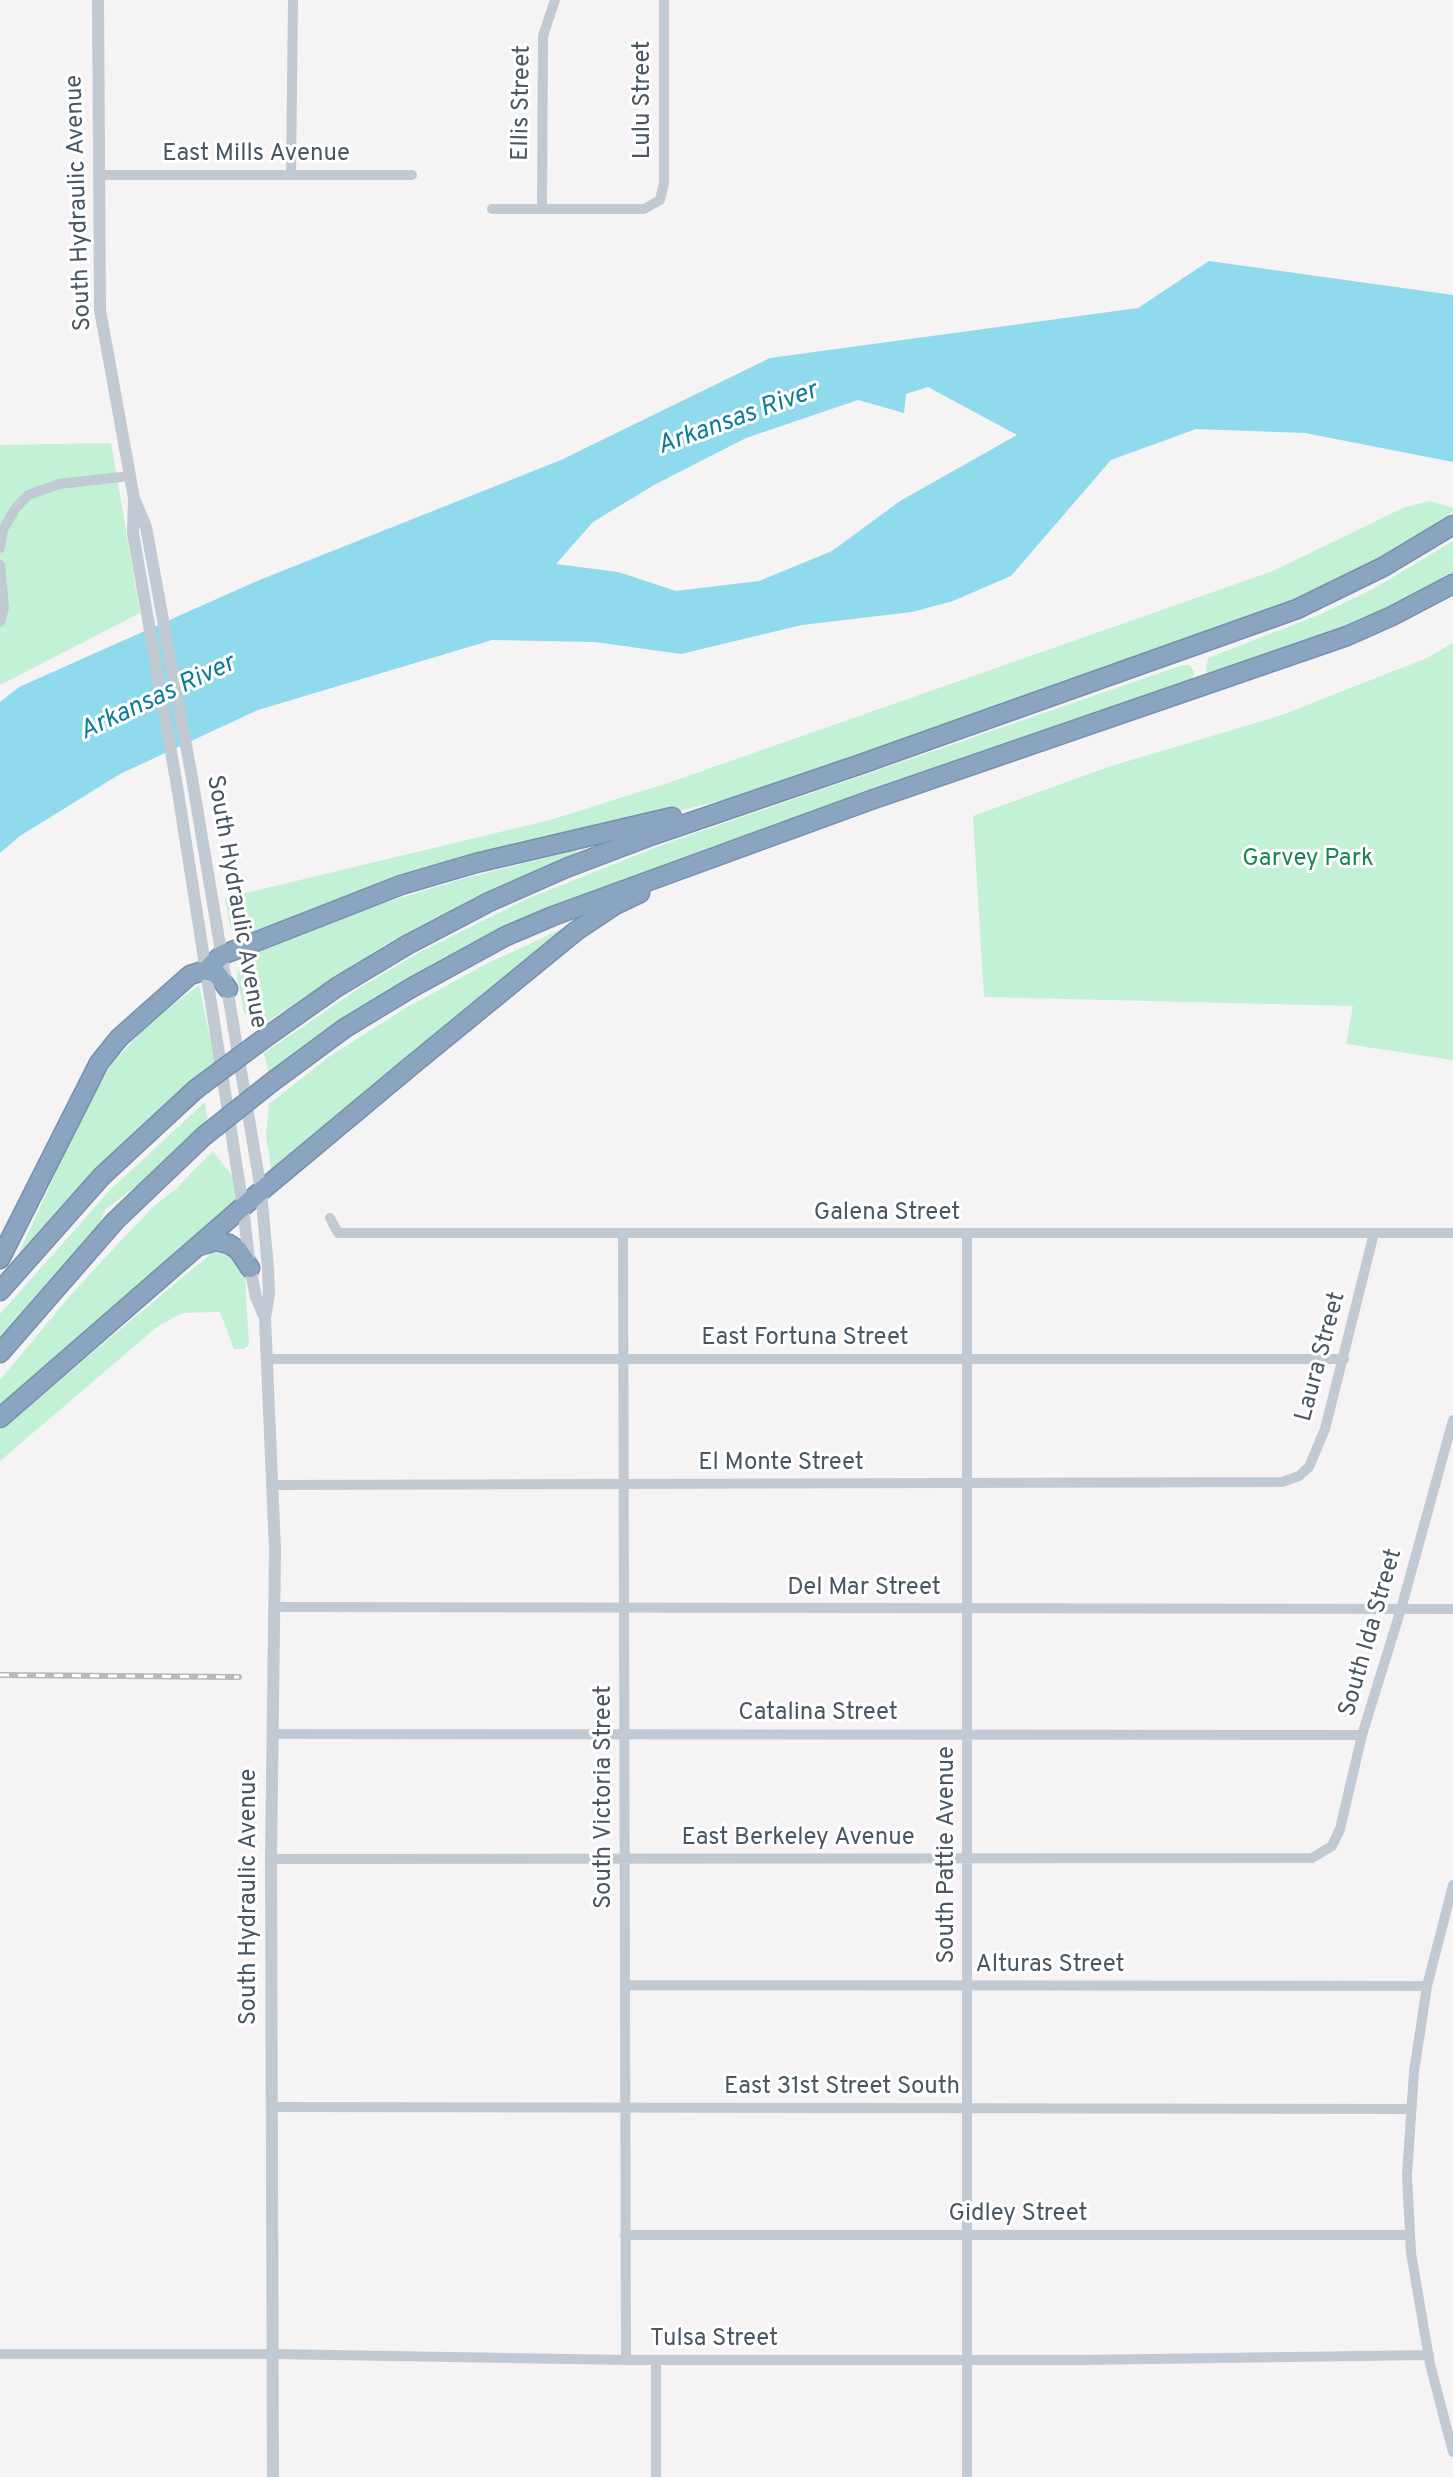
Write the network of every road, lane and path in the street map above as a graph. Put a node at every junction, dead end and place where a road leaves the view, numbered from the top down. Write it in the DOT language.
graph roads {
  1 [pos="98,0"];
  2 [pos="293,0"];
  3 [pos="555,0"];
  4 [pos="664,0"];
  5 [pos="291,174"];
  6 [pos="99,175"];
  7 [pos="412,175"];
  8 [pos="542,208"];
  9 [pos="492,209"];
  10 [pos="130,476"];
  11 [pos="134,498"];
  12 [pos="1453,525"];
  13 [pos="0,548"];
  14 [pos="0,565"];
  15 [pos="1453,584"];
  16 [pos="0,622"];
  17 [pos="773,794"];
  18 [pos="753,842"];
  19 [pos="222,955"];
  20 [pos="206,970"];
  21 [pos="228,989"];
  22 [pos="261,1191"];
  23 [pos="243,1207"];
  24 [pos="330,1218"];
  25 [pos="967,1233"];
  26 [pos="1374,1233"];
  27 [pos="1453,1233"];
  28 [pos="623,1235"];
  29 [pos="199,1246"];
  30 [pos="0,1259"];
  31 [pos="250,1268"];
  32 [pos="0,1291"];
  33 [pos="265,1318"];
  34 [pos="0,1353"];
  35 [pos="624,1358"];
  36 [pos="267,1359"];
  37 [pos="967,1359"];
  38 [pos="1344,1359"];
  39 [pos="0,1418"];
  40 [pos="1453,1420"];
  41 [pos="1290,1480"];
  42 [pos="625,1484"];
  43 [pos="968,1484"];
  44 [pos="273,1485"];
  45 [pos="274,1607"];
  46 [pos="625,1609"];
  47 [pos="968,1609"];
  48 [pos="1401,1609"];
  49 [pos="1453,1609"];
  50 [pos="273,1734"];
  51 [pos="625,1734"];
  52 [pos="968,1735"];
  53 [pos="1362,1735"];
  54 [pos="1323,1852"];
  55 [pos="271,1859"];
  56 [pos="625,1859"];
  57 [pos="968,1859"];
  58 [pos="1453,1885"];
  59 [pos="625,1985"];
  60 [pos="968,1985"];
  61 [pos="1427,1986"];
  62 [pos="273,2107"];
  63 [pos="625,2108"];
  64 [pos="968,2109"];
  65 [pos="1411,2109"];
  66 [pos="625,2235"];
  67 [pos="968,2235"];
  68 [pos="1410,2235"];
  69 [pos="0,2354"];
  70 [pos="274,2354"];
  71 [pos="1429,2355"];
  72 [pos="626,2360"];
  73 [pos="656,2360"];
  74 [pos="968,2360"];
  75 [pos="1453,2452"];
  76 [pos="273,2477"];
  77 [pos="656,2477"];
  78 [pos="967,2477"];
  1 -- 6 [label="street, South Hydraulic Avenue"];
  2 -- 5 [label="street"];
  3 -- 8 [label="street, Ellis Street"];
  4 -- 8 [label="street, Lulu Street"];
  5 -- 6 [label="street, East Mills Avenue"];
  5 -- 7 [label="street, East Mills Avenue"];
  6 -- 10 [label="street, South Hydraulic Avenue"];
  8 -- 9 [label="street"];
  10 -- 11 [label="street, South Hydraulic Avenue"];
  10 -- 13 [label="street"];
  11 -- 19 [label="street, South Hydraulic Avenue"];
  11 -- 20 [label="street, South Hydraulic Avenue"];
  12 -- 17 [label="highway"];
  14 -- 16 [label="street"];
  15 -- 18 [label="highway"];
  17 -- 19 [label="highway"];
  17 -- 32 [label="highway, bridge"];
  18 -- 22 [label="highway"];
  18 -- 34 [label="highway, bridge"];
  19 -- 20 [label="highway"];
  19 -- 21 [label="street, South Hydraulic Avenue"];
  20 -- 21 [label="highway"];
  20 -- 23 [label="street, South Hydraulic Avenue"];
  20 -- 30 [label="highway"];
  21 -- 22 [label="street, South Hydraulic Avenue"];
  22 -- 23 [label="highway"];
  22 -- 33 [label="street, South Hydraulic Avenue"];
  23 -- 29 [label="highway"];
  23 -- 31 [label="street, South Hydraulic Avenue"];
  24 -- 28 [label="street, Galena Street"];
  25 -- 26 [label="street, Galena Street"];
  25 -- 28 [label="street, Galena Street"];
  25 -- 37 [label="street, South Pattie Avenue"];
  26 -- 27 [label="street, Galena Street"];
  26 -- 38 [label="street, Laura Street"];
  28 -- 35 [label="street, South Victoria Street"];
  29 -- 31 [label="highway"];
  29 -- 39 [label="highway"];
  31 -- 33 [label="street, South Hydraulic Avenue"];
  33 -- 36 [label="street, South Hydraulic Avenue"];
  35 -- 36 [label="street, East Fortuna Street"];
  35 -- 37 [label="street, East Fortuna Street"];
  35 -- 42 [label="street, South Victoria Street"];
  36 -- 44 [label="street, South Hydraulic Avenue"];
  37 -- 38 [label="street, East Fortuna Street"];
  37 -- 43 [label="street, South Pattie Avenue"];
  38 -- 41 [label="street, Laura Street"];
  40 -- 48 [label="street, South Ida Street"];
  41 -- 43 [label="street, El Monte Street"];
  42 -- 43 [label="street, El Monte Street"];
  42 -- 44 [label="street, El Monte Street"];
  42 -- 46 [label="street, South Victoria Street"];
  43 -- 47 [label="street, South Pattie Avenue"];
  44 -- 45 [label="street, South Hydraulic Avenue"];
  45 -- 46 [label="street, Del Mar Street"];
  45 -- 50 [label="street, South Hydraulic Avenue"];
  46 -- 47 [label="street, Del Mar Street"];
  46 -- 51 [label="street, South Victoria Street"];
  47 -- 48 [label="street, Del Mar Street"];
  47 -- 52 [label="street, South Pattie Avenue"];
  48 -- 49 [label="street, Del Mar Street"];
  48 -- 53 [label="street, South Ida Street"];
  50 -- 51 [label="street, Catalina Street"];
  50 -- 55 [label="street, South Hydraulic Avenue"];
  51 -- 52 [label="street, Catalina Street"];
  51 -- 56 [label="street, South Victoria Street"];
  52 -- 53 [label="street, Catalina Street"];
  52 -- 57 [label="street, South Pattie Avenue"];
  53 -- 54 [label="street, South Ida Street"];
  54 -- 57 [label="street, East Berkeley Avenue"];
  55 -- 56 [label="street, East Berkeley Avenue"];
  55 -- 62 [label="street, South Hydraulic Avenue"];
  56 -- 57 [label="street, East Berkeley Avenue"];
  56 -- 59 [label="street, South Victoria Street"];
  57 -- 60 [label="street, South Pattie Avenue"];
  58 -- 61 [label="street"];
  59 -- 60 [label="street, Alturas Street"];
  59 -- 63 [label="street, South Victoria Street"];
  60 -- 61 [label="street, Alturas Street"];
  60 -- 64 [label="street, South Pattie Avenue"];
  61 -- 65 [label="street"];
  62 -- 63 [label="street, East 31st Street South"];
  62 -- 70 [label="street, South Hydraulic Avenue"];
  63 -- 64 [label="street, East 31st Street South"];
  63 -- 66 [label="street, South Victoria Street"];
  64 -- 65 [label="street, East 31st Street South"];
  64 -- 67 [label="street, South Pattie Avenue"];
  65 -- 68 [label="street"];
  66 -- 67 [label="street, Gidley Street"];
  66 -- 72 [label="street, South Victoria Street"];
  67 -- 68 [label="street, Gidley Street"];
  67 -- 74 [label="street, South Pattie Avenue"];
  68 -- 71 [label="street"];
  69 -- 70 [label="street, Tulsa Street"];
  70 -- 72 [label="street, Tulsa Street"];
  70 -- 76 [label="street, South Hydraulic Avenue"];
  71 -- 74 [label="street, Tulsa Street"];
  71 -- 75 [label="street"];
  72 -- 73 [label="street, Tulsa Street"];
  73 -- 74 [label="street, Tulsa Street"];
  73 -- 77 [label="street"];
  74 -- 78 [label="street, South Pattie Avenue"];
}
